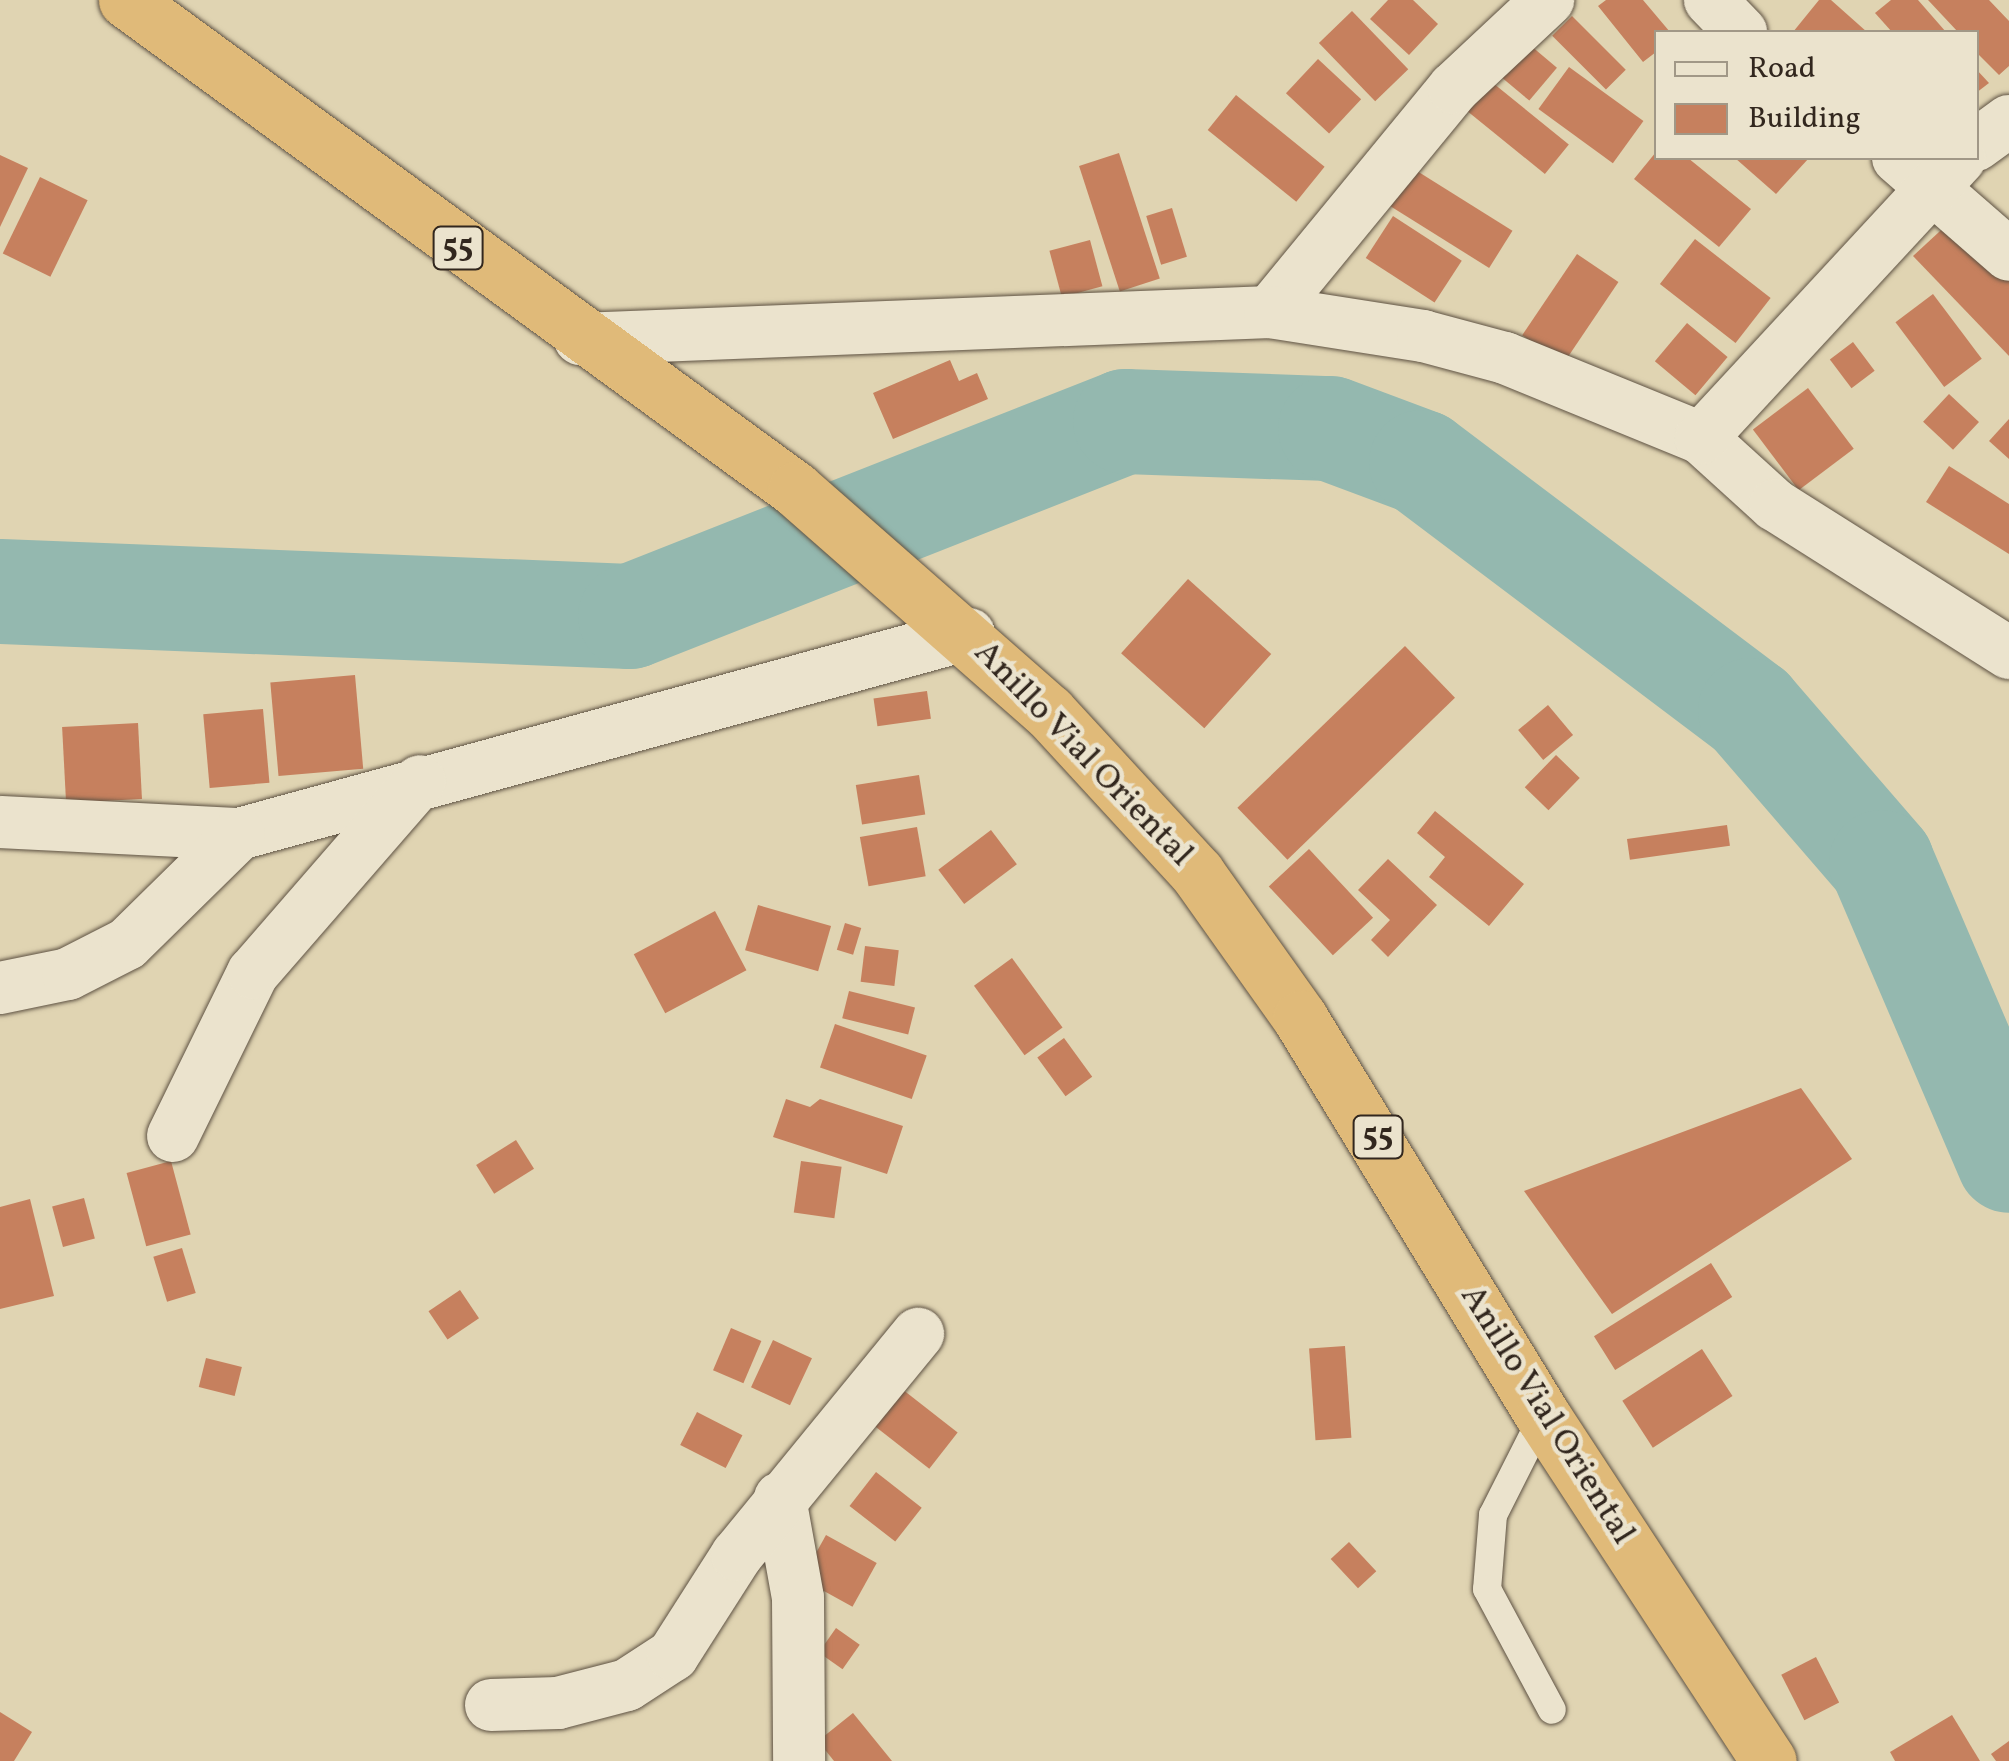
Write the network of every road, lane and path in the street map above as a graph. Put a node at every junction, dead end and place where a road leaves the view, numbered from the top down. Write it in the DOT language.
graph roads {
  1 [pos="126,0"];
  2 [pos="1548,0"];
  3 [pos="1710,0"];
  4 [pos="1739,30"];
  5 [pos="2009,121"];
  6 [pos="1979,143"];
  7 [pos="1930,164"];
  8 [pos="2009,255"];
  9 [pos="1270,312"];
  10 [pos="580,339"];
  11 [pos="1701,438"];
  12 [pos="968,634"];
  13 [pos="2006,642"];
  14 [pos="420,781"];
  15 [pos="0,822"];
  16 [pos="238,834"];
  17 [pos="0,988"];
  18 [pos="173,1136"];
  19 [pos="918,1334"];
  20 [pos="1542,1416"];
  21 [pos="780,1498"];
  22 [pos="491,1704"];
  23 [pos="1552,1710"];
  24 [pos="799,1761"];
  25 [pos="1769,1761"];
  1 -- 10 [label="highway, Anillo Vial Oriental / 55"];
  2 -- 9 [label="street"];
  3 -- 4 [label="street"];
  5 -- 6 [label="street"];
  7 -- 8 [label="street"];
  7 -- 11 [label="street"];
  9 -- 10 [label="street"];
  9 -- 11 [label="street"];
  10 -- 12 [label="highway, Anillo Vial Oriental / 55"];
  11 -- 13 [label="street"];
  12 -- 14 [label="street"];
  12 -- 20 [label="highway, Anillo Vial Oriental / 55"];
  14 -- 16 [label="street"];
  14 -- 18 [label="street"];
  15 -- 16 [label="street"];
  16 -- 17 [label="street"];
  19 -- 21 [label="street"];
  20 -- 23 [label="lane"];
  20 -- 25 [label="highway, Anillo Vial Oriental / 55"];
  21 -- 22 [label="street"];
  21 -- 24 [label="street"];
}
